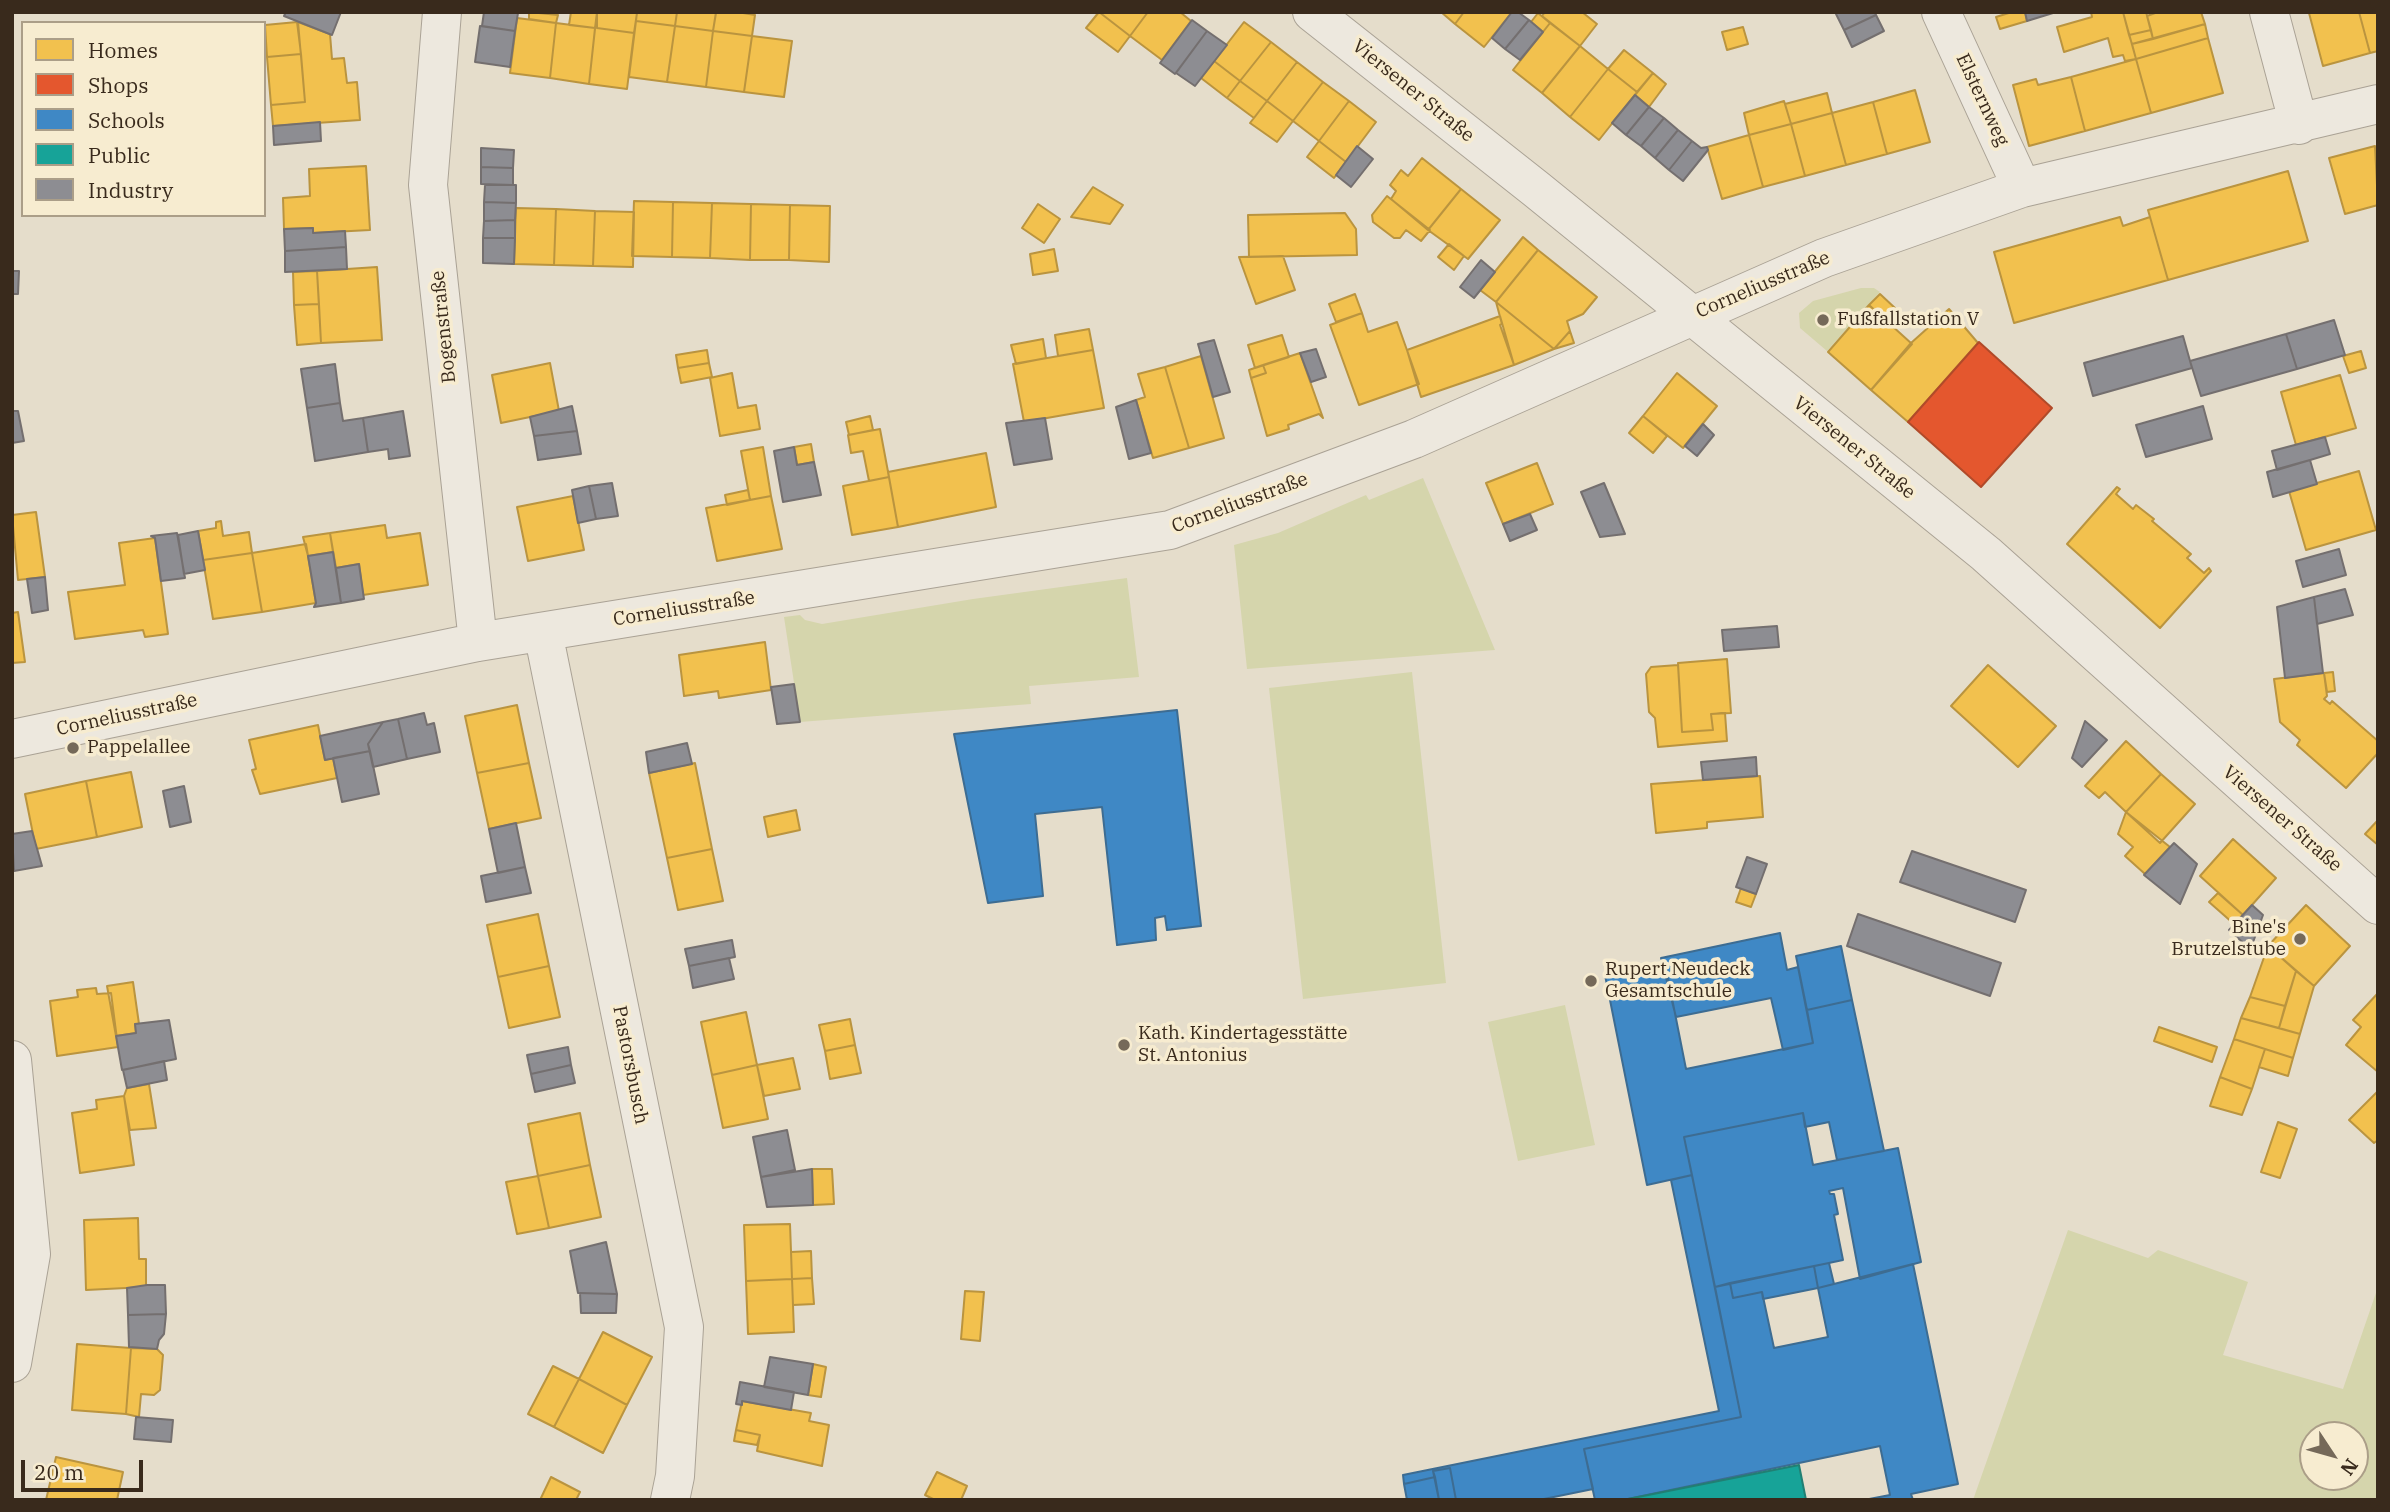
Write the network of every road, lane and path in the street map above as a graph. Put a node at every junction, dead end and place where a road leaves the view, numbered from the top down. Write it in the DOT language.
graph roads {
  1 [pos="442,12"];
  2 [pos="1312,12"];
  3 [pos="1941,12"];
  4 [pos="2269,12"];
  5 [pos="2378,104"];
  6 [pos="2299,125"];
  7 [pos="2022,188"];
  8 [pos="1690,317"];
  9 [pos="542,632"];
  10 [pos="478,642"];
  11 [pos="12,739"];
  12 [pos="2378,905"];
  13 [pos="12,1060"];
  14 [pos="21,1254"];
  15 [pos="12,1363"];
  16 [pos="670,1500"];
  1 -- 10 [label="street, Bogenstraße"];
  2 -- 8 [label="street, Viersener Straße"];
  3 -- 7 [label="street, Elsternweg"];
  4 -- 6 [label="street"];
  5 -- 6 [label="street, Corneliusstraße"];
  6 -- 7 [label="street, Corneliusstraße"];
  7 -- 8 [label="street, Corneliusstraße"];
  8 -- 9 [label="street, Corneliusstraße"];
  8 -- 12 [label="street, Viersener Straße"];
  9 -- 10 [label="street, Corneliusstraße"];
  9 -- 16 [label="street, Pastorsbusch"];
  10 -- 11 [label="street, Corneliusstraße"];
  13 -- 14 [label="street"];
  14 -- 15 [label="street"];
}
